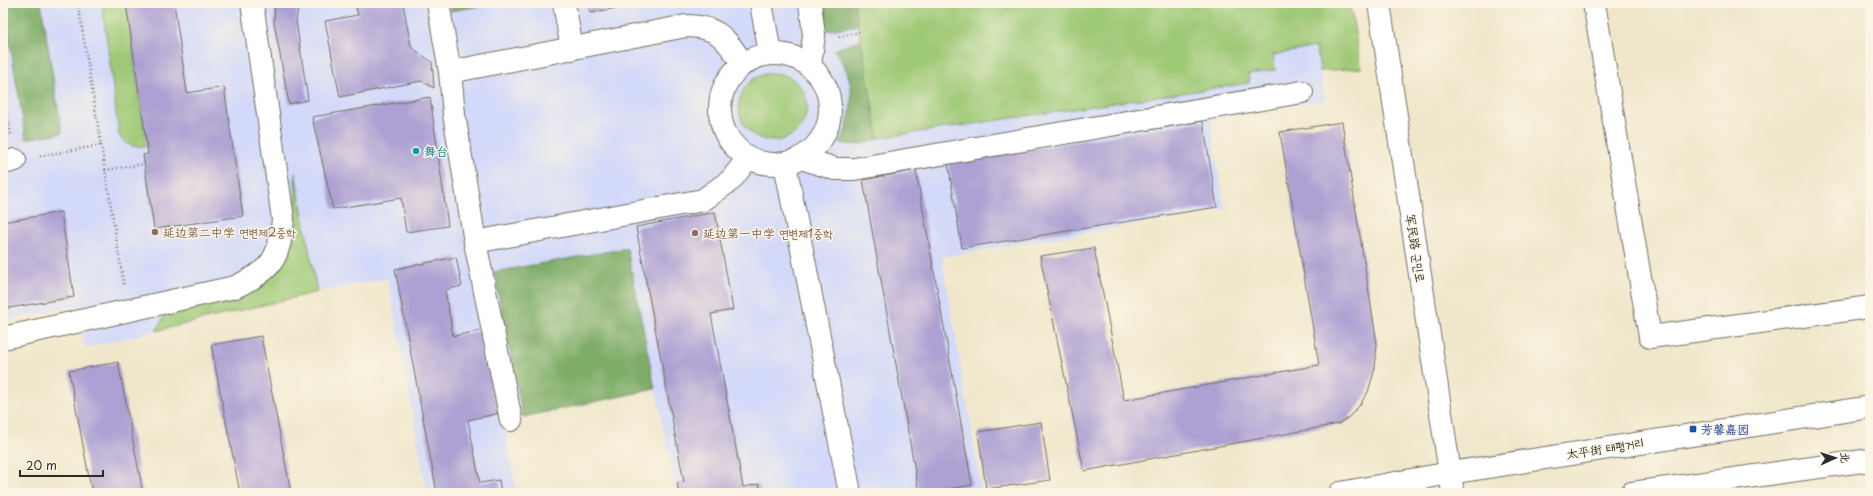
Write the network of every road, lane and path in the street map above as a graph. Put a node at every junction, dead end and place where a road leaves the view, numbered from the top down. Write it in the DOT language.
graph roads {
  1 [pos="78,3"];
  2 [pos="252,3"];
  3 [pos="438,3"];
  4 [pos="564,3"];
  5 [pos="761,3"];
  6 [pos="810,3"];
  7 [pos="1379,3"];
  8 [pos="1594,3"];
  9 [pos="572,49"];
  10 [pos="770,53"];
  11 [pos="742,63"];
  12 [pos="810,65"];
  13 [pos="450,72"];
  14 [pos="1302,92"];
  15 [pos="3,94"];
  16 [pos="101,145"];
  17 [pos="37,156"];
  18 [pos="748,158"];
  19 [pos="9,161"];
  20 [pos="793,161"];
  21 [pos="144,164"];
  22 [pos="105,170"];
  23 [pos="475,242"];
  24 [pos="1870,307"];
  25 [pos="128,312"];
  26 [pos="3,338"];
  27 [pos="1870,407"];
  28 [pos="511,420"];
  29 [pos="1870,460"];
  30 [pos="1451,483"];
  31 [pos="850,493"];
  32 [pos="1340,493"];
  33 [pos="1632,493"];
  1 -- 16 [label="path"];
  2 -- 25 [label="main road"];
  3 -- 13 [label="main road"];
  4 -- 9 [label="main road"];
  5 -- 10 [label="main road"];
  6 -- 12 [label="main road"];
  7 -- 30 [label="main road, 军民路 군민로"];
  8 -- 24 [label="main road"];
  9 -- 11 [label="main road"];
  9 -- 13 [label="main road"];
  10 -- 11 [label="main road"];
  10 -- 12 [label="main road"];
  11 -- 18 [label="main road"];
  12 -- 20 [label="main road"];
  13 -- 23 [label="main road"];
  14 -- 20 [label="main road"];
  15 -- 19 [label="path"];
  16 -- 17 [label="path"];
  16 -- 22 [label="path"];
  18 -- 20 [label="main road"];
  18 -- 23 [label="main road"];
  20 -- 31 [label="main road"];
  21 -- 22 [label="path"];
  22 -- 25 [label="path"];
  23 -- 28 [label="main road"];
  25 -- 26 [label="main road"];
  27 -- 30 [label="main road, 太平街 태평거리"];
  29 -- 33 [label="main road"];
  30 -- 32 [label="main road, 太平街 태평거리"];
}
